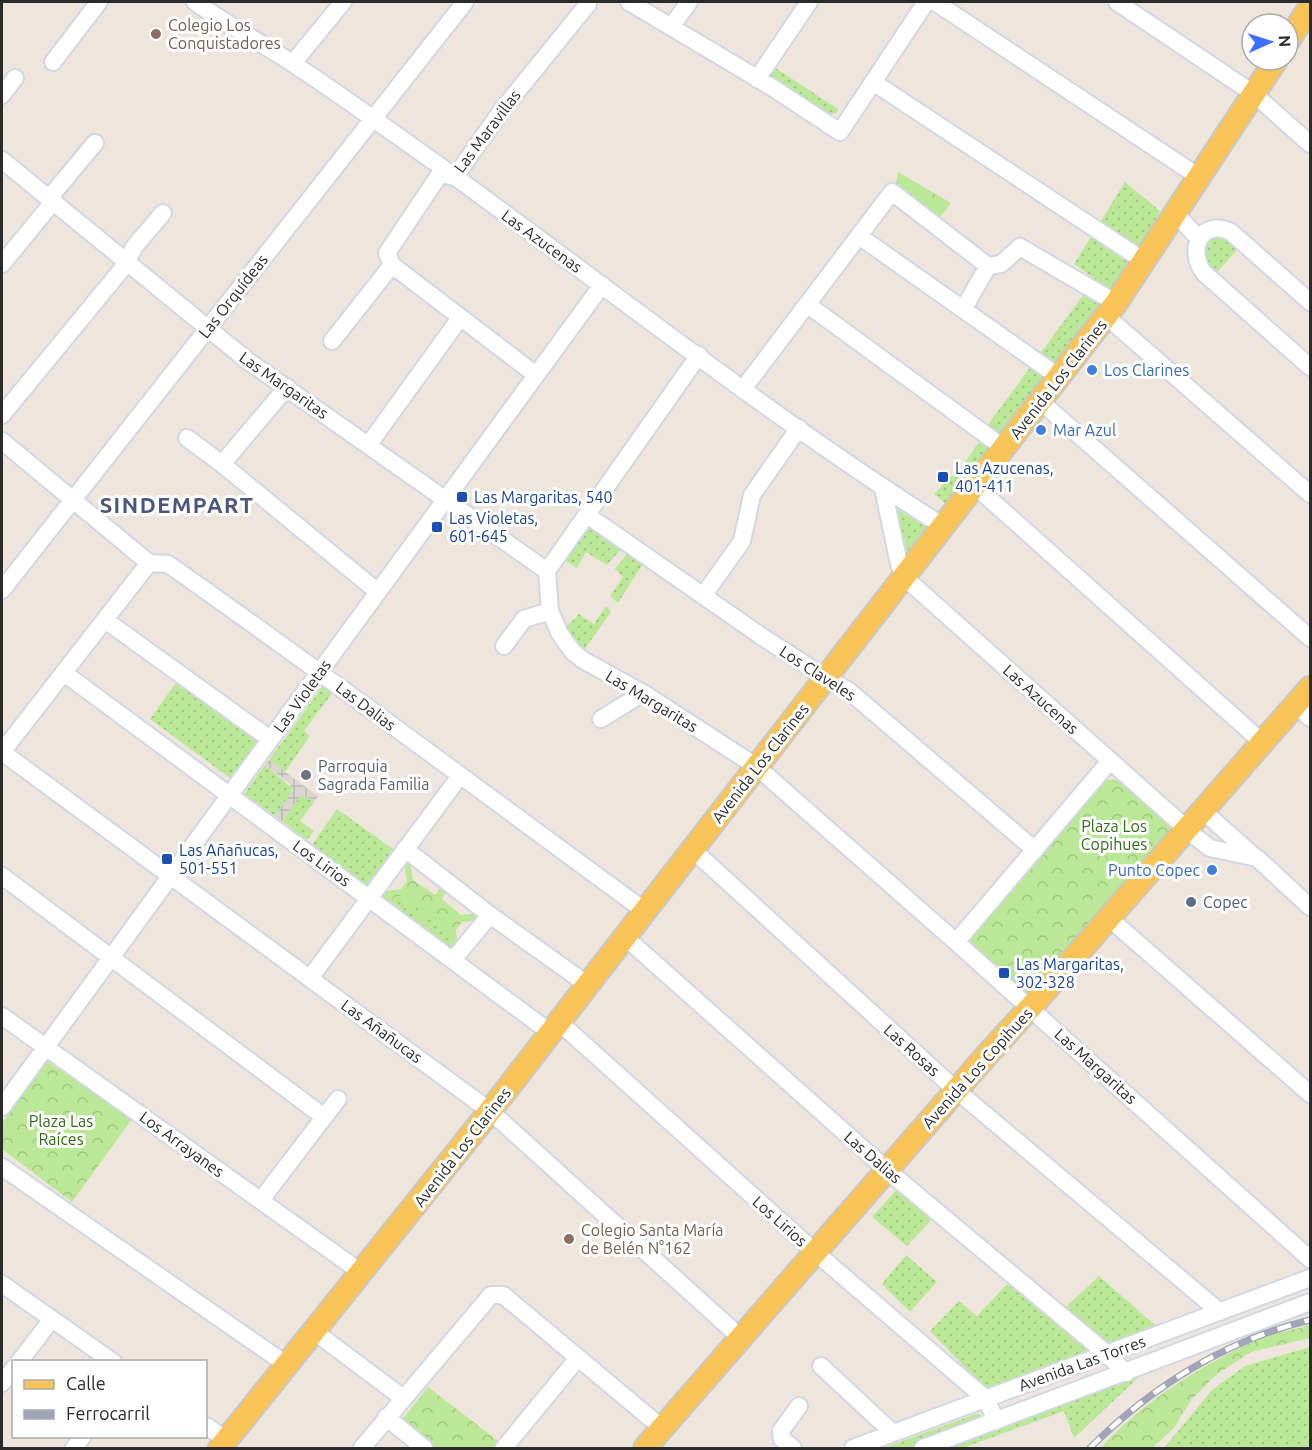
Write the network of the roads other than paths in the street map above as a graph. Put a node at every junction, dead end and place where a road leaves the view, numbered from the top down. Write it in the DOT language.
graph roads {
  1 [pos="99,2"];
  2 [pos="195,2"];
  3 [pos="343,2"];
  4 [pos="465,2"];
  5 [pos="586,2"];
  6 [pos="629,2"];
  7 [pos="689,2"];
  8 [pos="809,2"];
  9 [pos="926,2"];
  10 [pos="935,2"];
  11 [pos="1117,2"];
  12 [pos="213,6"];
  13 [pos="671,27"];
  14 [pos="53,62"];
  15 [pos="293,63"];
  16 [pos="1268,72"];
  17 [pos="15,78"];
  18 [pos="757,79"];
  19 [pos="873,82"];
  20 [pos="1254,94"];
  21 [pos="2,95"];
  22 [pos="373,119"];
  23 [pos="95,143"];
  24 [pos="1311,144"];
  25 [pos="2,160"];
  26 [pos="454,177"];
  27 [pos="1199,177"];
  28 [pos="50,201"];
  29 [pos="163,213"];
  30 [pos="1176,213"];
  31 [pos="859,236"];
  32 [pos="1199,239"];
  33 [pos="1144,261"];
  34 [pos="127,263"];
  35 [pos="2,264"];
  36 [pos="392,265"];
  37 [pos="988,266"];
  38 [pos="602,285"];
  39 [pos="1311,302"];
  40 [pos="808,305"];
  41 [pos="964,308"];
  42 [pos="1111,310"];
  43 [pos="460,318"];
  44 [pos="208,328"];
  45 [pos="332,341"];
  46 [pos="699,356"];
  47 [pos="1311,367"];
  48 [pos="536,375"];
  49 [pos="1059,377"];
  50 [pos="286,387"];
  51 [pos="743,389"];
  52 [pos="1041,401"];
  53 [pos="2,415"];
  54 [pos="799,428"];
  55 [pos="188,438"];
  56 [pos="2,441"];
  57 [pos="369,444"];
  58 [pos="1004,448"];
  59 [pos="222,464"];
  60 [pos="975,486"];
  61 [pos="883,488"];
  62 [pos="1311,494"];
  63 [pos="446,498"];
  64 [pos="73,500"];
  65 [pos="587,515"];
  66 [pos="943,526"];
  67 [pos="149,563"];
  68 [pos="547,571"];
  69 [pos="904,577"];
  70 [pos="2,590"];
  71 [pos="378,592"];
  72 [pos="703,596"];
  73 [pos="550,611"];
  74 [pos="105,620"];
  75 [pos="1311,638"];
  76 [pos="504,646"];
  77 [pos="320,671"];
  78 [pos="64,673"];
  79 [pos="826,678"];
  80 [pos="643,693"];
  81 [pos="1306,704"];
  82 [pos="601,719"];
  83 [pos="270,739"];
  84 [pos="1263,743"];
  85 [pos="2,752"];
  86 [pos="1110,761"];
  87 [pos="757,767"];
  88 [pos="460,776"];
  89 [pos="230,795"];
  90 [pos="1203,811"];
  91 [pos="1187,829"];
  92 [pos="405,849"];
  93 [pos="693,850"];
  94 [pos="1035,850"];
  95 [pos="1257,858"];
  96 [pos="2,876"];
  97 [pos="170,877"];
  98 [pos="369,898"];
  99 [pos="1311,907"];
  100 [pos="645,911"];
  101 [pos="490,915"];
  102 [pos="1109,918"];
  103 [pos="625,937"];
  104 [pos="956,942"];
  105 [pos="111,957"];
  106 [pos="453,960"];
  107 [pos="310,978"];
  108 [pos="588,985"];
  109 [pos="1030,1008"];
  110 [pos="2,1016"];
  111 [pos="555,1027"];
  112 [pos="46,1046"];
  113 [pos="956,1090"];
  114 [pos="1311,1094"];
  115 [pos="338,1099"];
  116 [pos="2,1107"];
  117 [pos="490,1111"];
  118 [pos="324,1117"];
  119 [pos="2,1167"];
  120 [pos="887,1170"];
  121 [pos="261,1200"];
  122 [pos="815,1252"];
  123 [pos="1311,1259"];
  124 [pos="362,1273"];
  125 [pos="1311,1278"];
  126 [pos="2,1284"];
  127 [pos="1311,1302"];
  128 [pos="1220,1312"];
  129 [pos="52,1319"];
  130 [pos="315,1332"];
  131 [pos="741,1338"];
  132 [pos="1107,1354"];
  133 [pos="578,1358"];
  134 [pos="21,1360"];
  135 [pos="110,1360"];
  136 [pos="287,1365"];
  137 [pos="821,1366"];
  138 [pos="12,1370"];
  139 [pos="1126,1372"];
  140 [pos="2,1383"];
  141 [pos="403,1398"];
  142 [pos="986,1398"];
  143 [pos="799,1406"];
  144 [pos="386,1418"];
  145 [pos="996,1421"];
  146 [pos="207,1427"];
  147 [pos="662,1428"];
  148 [pos="893,1433"];
  149 [pos="223,1444"];
  150 [pos="362,1449"];
  151 [pos="424,1449"];
  152 [pos="504,1449"];
  153 [pos="645,1449"];
  154 [pos="794,1449"];
  155 [pos="853,1449"];
  156 [pos="923,1449"];
  1 -- 14 [label="street"];
  2 -- 12 [label="street, Las Azucenas"];
  3 -- 15 [label="street"];
  4 -- 22 [label="street, Las Orquídeas"];
  5 -- 26 [label="street, Las Maravillas"];
  6 -- 13 [label="street"];
  7 -- 13 [label="street"];
  8 -- 18 [label="street"];
  9 -- 19 [label="street"];
  10 -- 27 [label="street"];
  11 -- 20 [label="street"];
  12 -- 15 [label="street, Las Azucenas"];
  13 -- 18 [label="street"];
  15 -- 22 [label="street, Las Azucenas"];
  16 -- 20 [label="main road, Avenida Los Clarines"];
  17 -- 21 [label="street"];
  18 -- 19 [label="street"];
  19 -- 33 [label="street"];
  20 -- 24 [label="street"];
  20 -- 27 [label="main road, Avenida Los Clarines"];
  22 -- 26 [label="street, Las Azucenas"];
  22 -- 44 [label="street, Las Orquídeas"];
  23 -- 28 [label="street"];
  25 -- 28 [label="street, Las Margaritas"];
  26 -- 36 [label="street, Las Maravillas"];
  26 -- 38 [label="street, Las Azucenas"];
  27 -- 30 [label="main road, Avenida Los Clarines"];
  28 -- 34 [label="street, Las Margaritas"];
  28 -- 35 [label="street"];
  29 -- 34 [label="street"];
  30 -- 32 [label="street"];
  30 -- 33 [label="main road, Avenida Los Clarines"];
  31 -- 37 [label="street"];
  31 -- 40 [label="street"];
  31 -- 41 [label="street"];
  32 -- 39 [label="street"];
  32 -- 47 [label="street"];
  33 -- 42 [label="main road, Avenida Los Clarines"];
  34 -- 44 [label="street, Las Margaritas"];
  34 -- 53 [label="street"];
  36 -- 43 [label="street"];
  36 -- 45 [label="street, Las Maravillas"];
  37 -- 41 [label="street"];
  37 -- 42 [label="street"];
  38 -- 46 [label="street, Las Azucenas"];
  38 -- 48 [label="street, Las Violetas"];
  40 -- 51 [label="street"];
  40 -- 58 [label="street"];
  41 -- 49 [label="street"];
  42 -- 49 [label="main road, Avenida Los Clarines"];
  42 -- 62 [label="street"];
  43 -- 48 [label="street"];
  43 -- 57 [label="street"];
  44 -- 50 [label="street, Las Margaritas"];
  44 -- 64 [label="street, Las Orquídeas"];
  46 -- 51 [label="street, Las Azucenas"];
  46 -- 65 [label="street"];
  48 -- 63 [label="street, Las Violetas"];
  49 -- 52 [label="main road, Avenida Los Clarines"];
  50 -- 57 [label="street, Las Margaritas"];
  50 -- 59 [label="street"];
  51 -- 54 [label="street, Las Azucenas"];
  52 -- 58 [label="main road, Avenida Los Clarines"];
  52 -- 75 [label="street"];
  54 -- 61 [label="street, Las Azucenas"];
  54 -- 72 [label="street"];
  55 -- 59 [label="street"];
  56 -- 64 [label="street, Las Dalias"];
  57 -- 63 [label="street, Las Margaritas"];
  58 -- 60 [label="main road, Avenida Los Clarines"];
  59 -- 71 [label="street"];
  60 -- 66 [label="main road, Avenida Los Clarines"];
  60 -- 84 [label="street"];
  61 -- 66 [label="street, Las Azucenas"];
  61 -- 69 [label="street"];
  63 -- 68 [label="street, Las Margaritas"];
  63 -- 71 [label="street, Las Violetas"];
  64 -- 67 [label="street, Las Dalias"];
  64 -- 70 [label="street, Las Orquídeas"];
  65 -- 68 [label="street"];
  65 -- 72 [label="street, Los Claveles"];
  66 -- 69 [label="main road, Avenida Los Clarines"];
  67 -- 74 [label="street"];
  67 -- 77 [label="street, Las Dalias"];
  68 -- 73 [label="street, Las Margaritas"];
  69 -- 79 [label="main road, Avenida Los Clarines"];
  69 -- 86 [label="street, Las Azucenas"];
  71 -- 77 [label="street, Las Violetas"];
  72 -- 79 [label="street, Los Claveles"];
  73 -- 76 [label="street"];
  73 -- 80 [label="street, Las Margaritas"];
  74 -- 78 [label="street"];
  74 -- 83 [label="street"];
  77 -- 83 [label="street, Las Violetas"];
  77 -- 88 [label="street, Las Dalias"];
  78 -- 85 [label="street"];
  78 -- 89 [label="street, Los Lirios"];
  79 -- 87 [label="main road, Avenida Los Clarines"];
  79 -- 94 [label="street, Los Claveles"];
  80 -- 82 [label="street"];
  80 -- 87 [label="street, Las Margaritas"];
  81 -- 84 [label="main road, Avenida Los Copihues"];
  83 -- 89 [label="street, Las Violetas"];
  84 -- 90 [label="main road, Avenida Los Copihues"];
  85 -- 97 [label="street, Las Añañucas"];
  86 -- 91 [label="street, Las Azucenas"];
  86 -- 94 [label="street"];
  87 -- 93 [label="main road, Avenida Los Clarines"];
  87 -- 104 [label="street, Las Margaritas"];
  88 -- 92 [label="street"];
  88 -- 100 [label="street, Las Dalias"];
  89 -- 97 [label="street, Las Violetas"];
  89 -- 98 [label="street, Los Lirios"];
  90 -- 91 [label="main road, Avenida Los Copihues"];
  90 -- 95 [label="street"];
  91 -- 95 [label="street, Las Azucenas"];
  91 -- 102 [label="main road, Avenida Los Copihues"];
  92 -- 98 [label="street"];
  92 -- 101 [label="street"];
  93 -- 100 [label="main road, Avenida Los Clarines"];
  93 -- 113 [label="street, Las Rosas"];
  94 -- 104 [label="street"];
  95 -- 99 [label="street"];
  96 -- 105 [label="street"];
  97 -- 105 [label="street, Las Violetas"];
  97 -- 107 [label="street, Las Añañucas"];
  98 -- 106 [label="street, Los Lirios"];
  98 -- 107 [label="street"];
  100 -- 103 [label="main road, Avenida Los Clarines"];
  101 -- 106 [label="street"];
  101 -- 108 [label="street"];
  102 -- 109 [label="main road, Avenida Los Copihues"];
  102 -- 114 [label="street"];
  103 -- 108 [label="main road, Avenida Los Clarines"];
  103 -- 120 [label="street, Las Dalias"];
  104 -- 109 [label="street, Las Margaritas"];
  105 -- 112 [label="street, Las Violetas"];
  105 -- 118 [label="street"];
  106 -- 111 [label="street, Los Lirios"];
  107 -- 117 [label="street, Las Añañucas"];
  108 -- 111 [label="main road, Avenida Los Clarines"];
  109 -- 113 [label="main road, Avenida Los Copihues"];
  109 -- 123 [label="street, Las Margaritas"];
  110 -- 112 [label="street, Los Arrayanes"];
  111 -- 117 [label="main road, Avenida Los Clarines"];
  111 -- 122 [label="street, Los Lirios"];
  112 -- 116 [label="street, Las Violetas"];
  112 -- 121 [label="street, Los Arrayanes"];
  113 -- 120 [label="main road, Avenida Los Copihues"];
  113 -- 128 [label="street, Las Rosas"];
  115 -- 118 [label="street"];
  117 -- 124 [label="main road, Avenida Los Clarines"];
  117 -- 131 [label="street, Las Añañucas"];
  118 -- 121 [label="street"];
  119 -- 136 [label="street"];
  120 -- 122 [label="main road, Avenida Los Copihues"];
  120 -- 132 [label="street, Las Dalias"];
  121 -- 124 [label="street, Los Arrayanes"];
  122 -- 131 [label="main road, Avenida Los Copihues"];
  122 -- 142 [label="street, Los Lirios"];
  124 -- 130 [label="main road, Avenida Los Clarines"];
  125 -- 128 [label="street, Avenida Las Torres"];
  126 -- 129 [label="street"];
  127 -- 139 [label="street, Avenida Las Torres"];
  128 -- 132 [label="street, Avenida Las Torres"];
  129 -- 134 [label="street"];
  129 -- 135 [label="street"];
  130 -- 136 [label="main road, Avenida Los Clarines"];
  130 -- 141 [label="street"];
  131 -- 147 [label="main road, Avenida Los Copihues"];
  132 -- 139 [label="street, Las Dalias"];
  132 -- 142 [label="street, Avenida Las Torres"];
  133 -- 141 [label="street"];
  133 -- 147 [label="street"];
  133 -- 152 [label="street"];
  136 -- 149 [label="main road, Avenida Los Clarines"];
  137 -- 148 [label="street"];
  138 -- 140 [label="street"];
  139 -- 145 [label="street, Avenida Las Torres"];
  141 -- 144 [label="street"];
  142 -- 145 [label="street, Los Lirios"];
  142 -- 148 [label="street, Avenida Las Torres"];
  143 -- 154 [label="street"];
  144 -- 150 [label="street"];
  144 -- 151 [label="street"];
  145 -- 156 [label="street, Avenida Las Torres"];
  146 -- 149 [label="street"];
  147 -- 153 [label="main road, Avenida Los Copihues"];
  148 -- 155 [label="street, Avenida Las Torres"];
}
